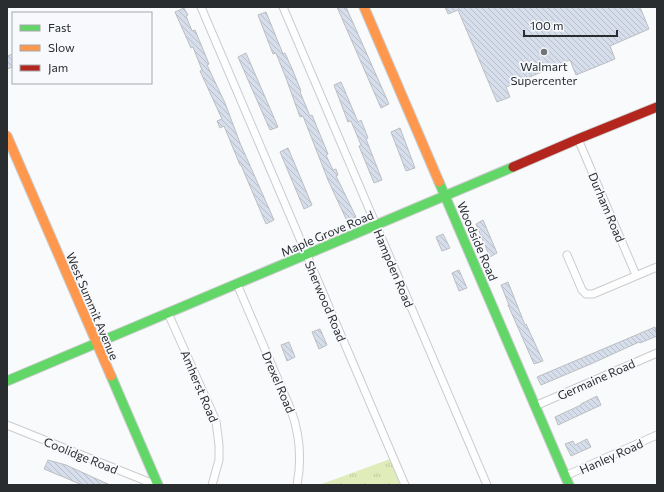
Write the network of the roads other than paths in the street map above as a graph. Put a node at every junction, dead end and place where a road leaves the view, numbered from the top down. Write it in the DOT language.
graph roads {
  1 [pos="201,7"];
  2 [pos="283,7"];
  3 [pos="364,7"];
  4 [pos="657,107"];
  5 [pos="7,136"];
  6 [pos="578,139"];
  7 [pos="446,197"];
  8 [pos="376,226"];
  9 [pos="306,255"];
  10 [pos="567,255"];
  11 [pos="657,267"];
  12 [pos="636,275"];
  13 [pos="237,284"];
  14 [pos="168,314"];
  15 [pos="96,343"];
  16 [pos="657,352"];
  17 [pos="7,381"];
  18 [pos="535,406"];
  19 [pos="7,425"];
  20 [pos="657,435"];
  21 [pos="567,481"];
  22 [pos="157,485"];
  23 [pos="212,485"];
  24 [pos="297,485"];
  25 [pos="405,485"];
  26 [pos="487,485"];
  1 -- 9 [label="street, Sherwood Road"];
  2 -- 8 [label="street, Hampden Road"];
  3 -- 7 [label="street, Woodside Road"];
  4 -- 6 [label="street, Maple Grove Road"];
  5 -- 15 [label="street, West Summit Avenue"];
  6 -- 7 [label="street, Maple Grove Road"];
  6 -- 12 [label="street, Durham Road"];
  7 -- 8 [label="street, Maple Grove Road"];
  7 -- 18 [label="street, Woodside Road"];
  8 -- 9 [label="street, Maple Grove Road"];
  8 -- 26 [label="street, Hampden Road"];
  9 -- 13 [label="street, Maple Grove Road"];
  9 -- 25 [label="street, Sherwood Road"];
  10 -- 12 [label="street"];
  11 -- 12 [label="street"];
  13 -- 14 [label="street, Maple Grove Road"];
  13 -- 24 [label="street, Drexel Road"];
  14 -- 15 [label="street, Maple Grove Road"];
  14 -- 23 [label="street, Amherst Road"];
  15 -- 17 [label="street, Maple Grove Road"];
  15 -- 22 [label="street, West Summit Avenue"];
  16 -- 18 [label="street, Germaine Road"];
  18 -- 21 [label="street, Woodside Road"];
  19 -- 22 [label="street, Coolidge Road"];
  20 -- 21 [label="street, Hanley Road"];
}
